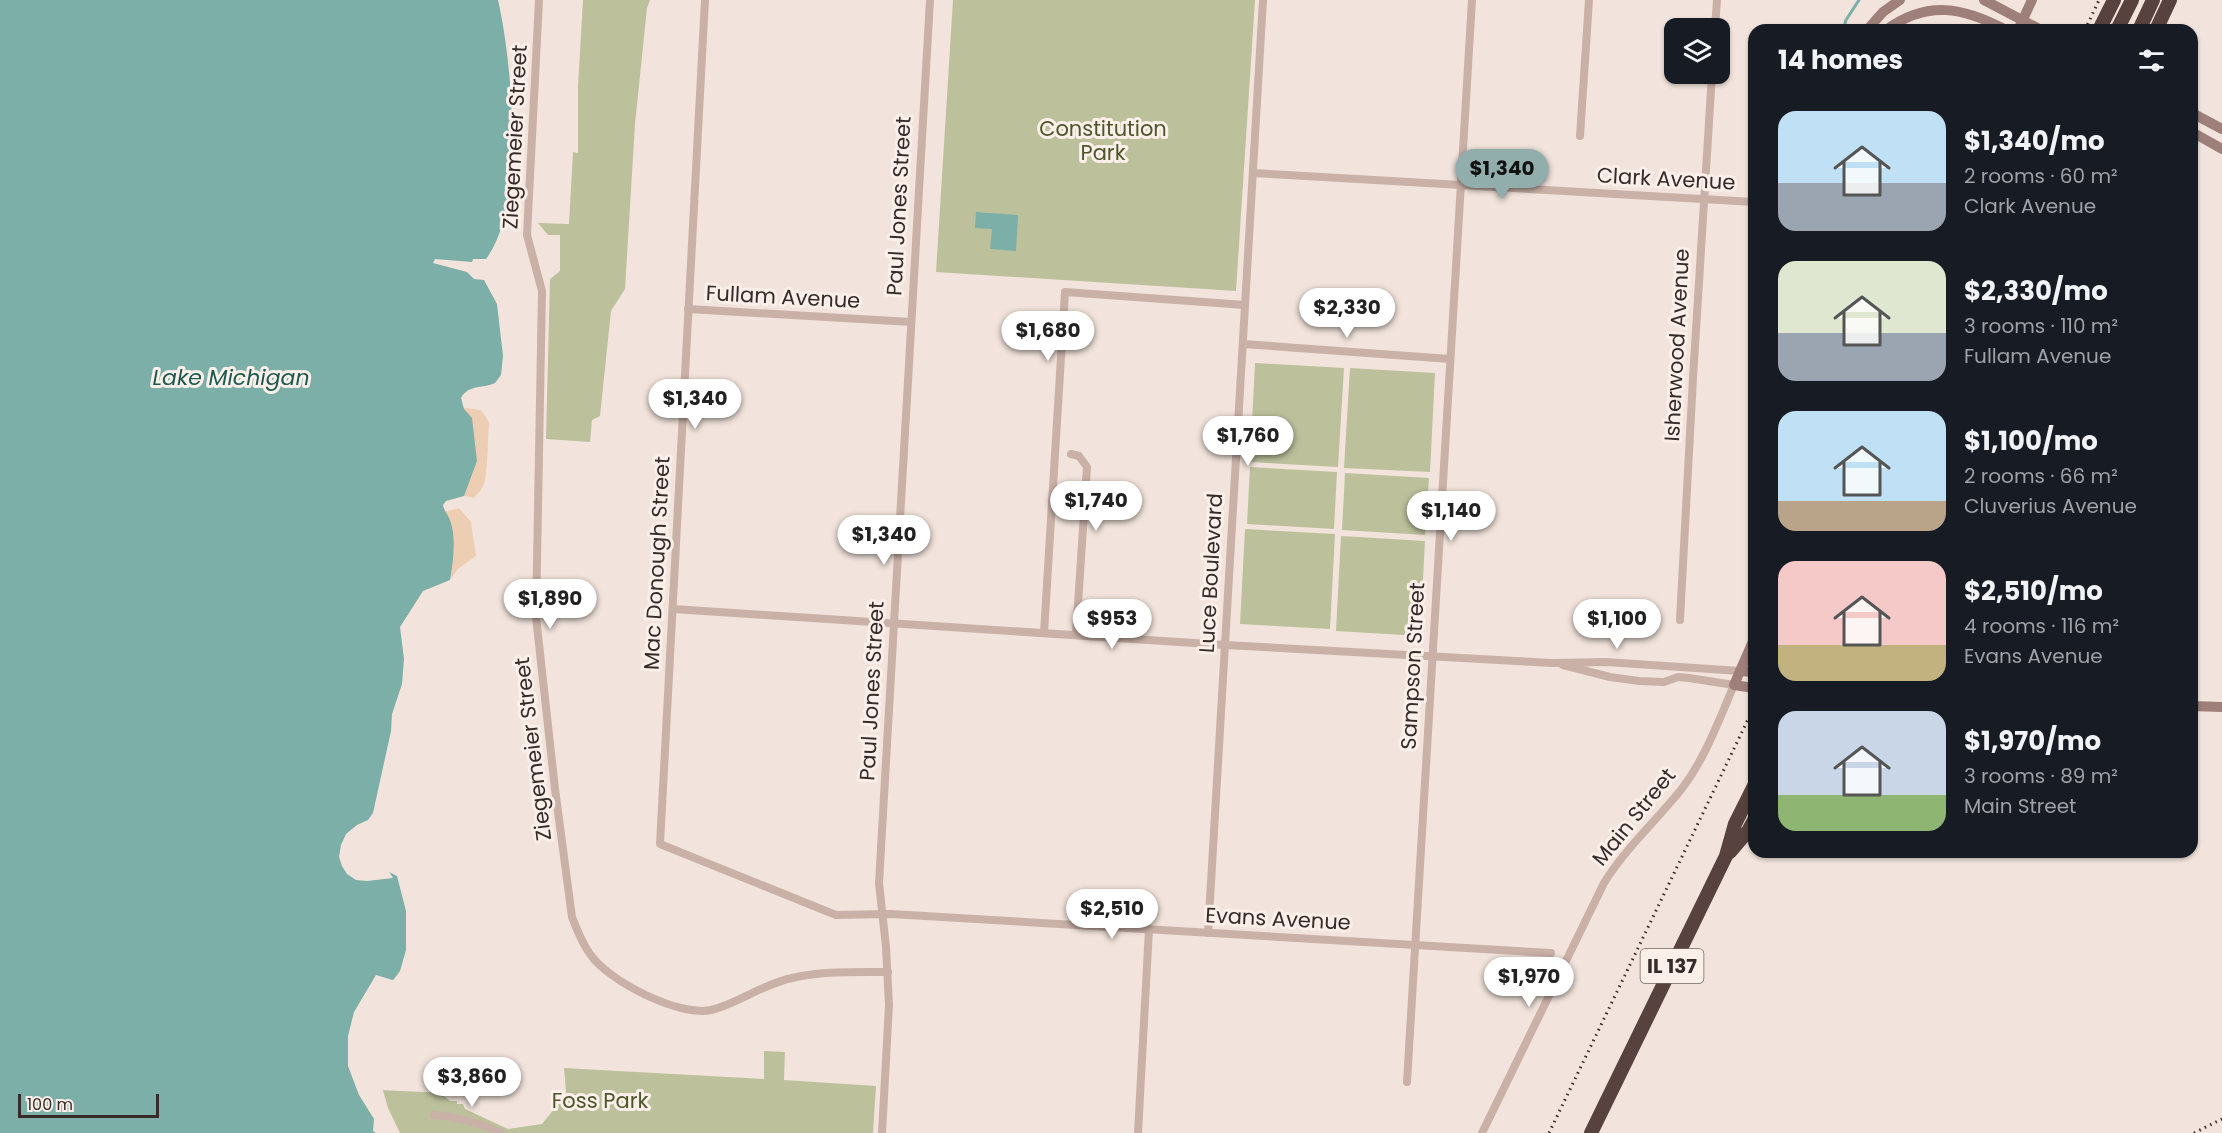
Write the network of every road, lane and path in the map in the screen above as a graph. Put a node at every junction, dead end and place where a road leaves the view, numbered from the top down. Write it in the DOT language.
graph roads {
  1 [pos="539,0"];
  2 [pos="705,0"];
  3 [pos="930,0"];
  4 [pos="1263,0"];
  5 [pos="1472,0"];
  6 [pos="1590,0"];
  7 [pos="1717,0"];
  8 [pos="1900,0"];
  9 [pos="1984,0"];
  10 [pos="2032,0"];
  11 [pos="2114,0"];
  12 [pos="2153,0"];
  13 [pos="2170,0"];
  14 [pos="2129,6"];
  15 [pos="1716,18"];
  16 [pos="1872,24"];
  17 [pos="1895,24"];
  18 [pos="1995,24"];
  19 [pos="2021,24"];
  20 [pos="2030,24"];
  21 [pos="2102,24"];
  22 [pos="2120,24"];
  23 [pos="2141,24"];
  24 [pos="2159,24"];
  25 [pos="1711,84"];
  26 [pos="2198,116"];
  27 [pos="2222,129"];
  28 [pos="2198,135"];
  29 [pos="1580,136"];
  30 [pos="2222,148"];
  31 [pos="1253,173"];
  32 [pos="1460,185"];
  33 [pos="1704,199"];
  34 [pos="1748,202"];
  35 [pos="1245,305"];
  36 [pos="688,309"];
  37 [pos="911,322"];
  38 [pos="1243,344"];
  39 [pos="1450,359"];
  40 [pos="1071,454"];
  41 [pos="673,609"];
  42 [pos="1680,620"];
  43 [pos="893,623"];
  44 [pos="1044,633"];
  45 [pos="1076,635"];
  46 [pos="1225,645"];
  47 [pos="1748,652"];
  48 [pos="1432,655"];
  49 [pos="1553,663"];
  50 [pos="1740,670"];
  51 [pos="1748,671"];
  52 [pos="1734,685"];
  53 [pos="1748,687"];
  54 [pos="2198,706"];
  55 [pos="2222,707"];
  56 [pos="1748,798"];
  57 [pos="1748,831"];
  58 [pos="690,856"];
  59 [pos="1726,856"];
  60 [pos="882,914"];
  61 [pos="1149,929"];
  62 [pos="1208,933"];
  63 [pos="1415,945"];
  64 [pos="1551,953"];
  65 [pos="888,972"];
  66 [pos="1407,1082"];
  67 [pos="434,1115"];
  68 [pos="501,1133"];
  69 [pos="882,1133"];
  70 [pos="1138,1133"];
  71 [pos="1482,1133"];
  72 [pos="1591,1133"];
  1 -- 65 [label="street, Ziegemeier Street"];
  2 -- 36 [label="street, Mac Donough Street"];
  3 -- 37 [label="street, Paul Jones Street"];
  4 -- 31 [label="street, Luce Boulevard"];
  5 -- 32 [label="street, Sampson Street"];
  6 -- 29 [label="street"];
  7 -- 15 [label="street"];
  8 -- 16 [label="street"];
  9 -- 20 [label="street"];
  10 -- 19 [label="street, bridge"];
  11 -- 21 [label="highway"];
  12 -- 23 [label="highway"];
  13 -- 24 [label="highway"];
  14 -- 22 [label="highway"];
  17 -- 18 [label="street"];
  25 -- 33 [label="street, Isherwood Avenue"];
  26 -- 27 [label="street"];
  28 -- 30 [label="street"];
  31 -- 32 [label="street, Clark Avenue"];
  31 -- 35 [label="street, Luce Boulevard"];
  32 -- 33 [label="street, Clark Avenue"];
  32 -- 39 [label="street, Sampson Street"];
  33 -- 34 [label="street, Clark Avenue"];
  33 -- 42 [label="street, Isherwood Avenue"];
  35 -- 38 [label="street, Luce Boulevard"];
  35 -- 44 [label="street"];
  36 -- 37 [label="street, Fullam Avenue"];
  36 -- 41 [label="street, Mac Donough Street"];
  37 -- 43 [label="street, Paul Jones Street"];
  38 -- 39 [label="street"];
  38 -- 46 [label="street, Luce Boulevard"];
  39 -- 48 [label="street, Sampson Street"];
  40 -- 45 [label="street"];
  41 -- 43 [label="street"];
  41 -- 58 [label="street, Mac Donough Street"];
  43 -- 44 [label="street"];
  43 -- 60 [label="street, Paul Jones Street"];
  44 -- 45 [label="street"];
  45 -- 46 [label="street"];
  46 -- 48 [label="street"];
  46 -- 62 [label="street, Luce Boulevard"];
  47 -- 50 [label="street"];
  48 -- 49 [label="street"];
  48 -- 63 [label="street, Sampson Street"];
  49 -- 50 [label="street"];
  49 -- 52 [label="street"];
  50 -- 51 [label="street"];
  50 -- 52 [label="street"];
  52 -- 53 [label="street"];
  52 -- 71 [label="street, Main Street"];
  54 -- 55 [label="street"];
  56 -- 59 [label="highway, IL 137"];
  57 -- 59 [label="highway, IL 137"];
  58 -- 60 [label="street, Evans Avenue"];
  59 -- 72 [label="highway, IL 137"];
  60 -- 61 [label="street, Evans Avenue"];
  60 -- 65 [label="street, Paul Jones Street"];
  61 -- 62 [label="street, Evans Avenue"];
  61 -- 70 [label="street"];
  62 -- 63 [label="street, Evans Avenue"];
  63 -- 64 [label="street, Evans Avenue"];
  63 -- 66 [label="street, Sampson Street"];
  65 -- 69 [label="street, Paul Jones Street"];
  67 -- 68 [label="street"];
}
